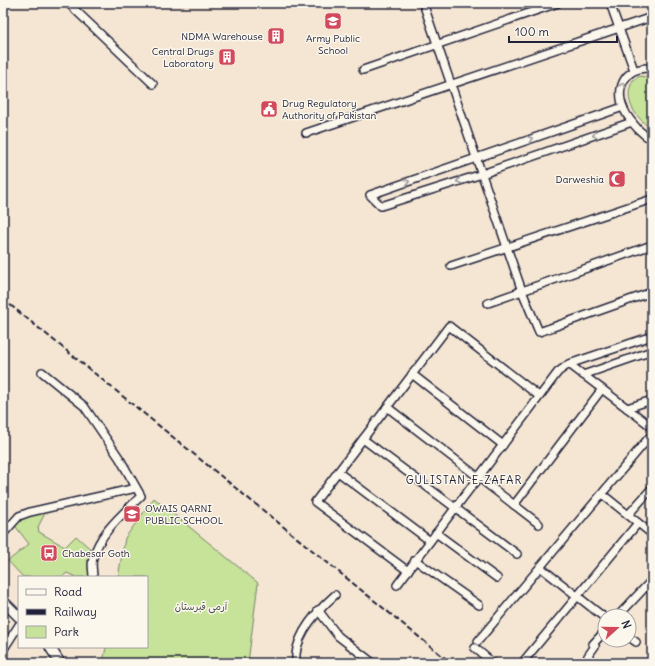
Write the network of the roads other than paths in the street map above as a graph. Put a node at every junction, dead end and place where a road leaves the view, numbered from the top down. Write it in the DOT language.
graph roads {
  1 [pos="68,3"];
  2 [pos="558,3"];
  3 [pos="610,3"];
  4 [pos="425,4"];
  5 [pos="652,17"];
  6 [pos="619,28"];
  7 [pos="437,44"];
  8 [pos="652,68"];
  9 [pos="363,70"];
  10 [pos="634,70"];
  11 [pos="153,84"];
  12 [pos="451,85"];
  13 [pos="623,107"];
  14 [pos="632,122"];
  15 [pos="306,133"];
  16 [pos="652,140"];
  17 [pos="476,158"];
  18 [pos="482,174"];
  19 [pos="652,199"];
  20 [pos="652,245"];
  21 [pos="507,246"];
  22 [pos="451,266"];
  23 [pos="522,290"];
  24 [pos="652,292"];
  25 [pos="488,303"];
  26 [pos="652,336"];
  27 [pos="652,351"];
  28 [pos="569,364"];
  29 [pos="42,372"];
  30 [pos="412,374"];
  31 [pos="583,375"];
  32 [pos="602,389"];
  33 [pos="539,396"];
  34 [pos="652,400"];
  35 [pos="387,407"];
  36 [pos="627,408"];
  37 [pos="652,428"];
  38 [pos="652,434"];
  39 [pos="363,439"];
  40 [pos="503,444"];
  41 [pos="338,472"];
  42 [pos="478,477"];
  43 [pos="136,488"];
  44 [pos="652,488"];
  45 [pos="602,494"];
  46 [pos="514,505"];
  47 [pos="455,508"];
  48 [pos="628,515"];
  49 [pos="638,523"];
  50 [pos="539,524"];
  51 [pos="436,533"];
  52 [pos="3,534"];
  53 [pos="652,534"];
  54 [pos="430,541"];
  55 [pos="517,554"];
  56 [pos="416,560"];
  57 [pos="540,567"];
  58 [pos="408,571"];
  59 [pos="93,576"];
  60 [pos="497,578"];
  61 [pos="652,580"];
  62 [pos="396,585"];
  63 [pos="336,595"];
  64 [pos="577,596"];
  65 [pos="3,601"];
  66 [pos="478,605"];
  67 [pos="626,608"];
  68 [pos="318,610"];
  69 [pos="597,612"];
  70 [pos="18,616"];
  71 [pos="18,627"];
  72 [pos="597,639"];
  73 [pos="52,648"];
  74 [pos="3,650"];
  75 [pos="60,663"];
  76 [pos="296,663"];
  77 [pos="373,663"];
  78 [pos="493,663"];
  79 [pos="522,663"];
  80 [pos="586,663"];
  1 -- 11 [label="street"];
  2 -- 7 [label="street"];
  3 -- 6 [label="street"];
  4 -- 7 [label="street"];
  5 -- 6 [label="street"];
  6 -- 10 [label="street"];
  6 -- 12 [label="street"];
  7 -- 9 [label="street"];
  7 -- 12 [label="street"];
  8 -- 10 [label="street"];
  13 -- 10 [label="street, one-way"];
  12 -- 15 [label="street"];
  12 -- 17 [label="street"];
  13 -- 14 [label="street"];
  17 -- 13 [label="street, one-way"];
  14 -- 16 [label="street"];
  14 -- 18 [label="street, one-way"];
  17 -- 18 [label="street"];
  18 -- 17 [label="street, one-way"];
  18 -- 21 [label="street"];
  19 -- 21 [label="street"];
  20 -- 23 [label="street"];
  21 -- 22 [label="street"];
  21 -- 23 [label="street"];
  23 -- 24 [label="street"];
  23 -- 25 [label="street"];
  26 -- 28 [label="street"];
  27 -- 31 [label="street"];
  28 -- 31 [label="street"];
  28 -- 33 [label="street"];
  29 -- 43 [label="street"];
  30 -- 33 [label="street"];
  30 -- 35 [label="street"];
  30 -- 40 [label="street"];
  31 -- 32 [label="street"];
  32 -- 36 [label="street"];
  32 -- 46 [label="street"];
  33 -- 40 [label="street"];
  34 -- 36 [label="street"];
  35 -- 39 [label="street"];
  35 -- 42 [label="street"];
  36 -- 37 [label="street"];
  38 -- 45 [label="street"];
  39 -- 41 [label="street"];
  39 -- 47 [label="street"];
  40 -- 42 [label="street"];
  41 -- 54 [label="street"];
  41 -- 58 [label="street"];
  42 -- 46 [label="street"];
  42 -- 47 [label="street"];
  43 -- 52 [label="street"];
  43 -- 59 [label="street"];
  44 -- 48 [label="street"];
  45 -- 48 [label="street"];
  45 -- 57 [label="street"];
  46 -- 50 [label="street"];
  47 -- 51 [label="street"];
  47 -- 55 [label="street"];
  48 -- 49 [label="street"];
  49 -- 53 [label="street"];
  49 -- 64 [label="street"];
  51 -- 54 [label="street"];
  51 -- 60 [label="street"];
  54 -- 56 [label="street"];
  56 -- 58 [label="street"];
  56 -- 66 [label="street"];
  57 -- 64 [label="street"];
  57 -- 78 [label="street"];
  58 -- 62 [label="street"];
  61 -- 67 [label="street"];
  63 -- 68 [label="street"];
  64 -- 69 [label="street"];
  64 -- 79 [label="street"];
  65 -- 70 [label="street"];
  68 -- 76 [label="street"];
  68 -- 77 [label="street"];
  71 -- 74 [label="street"];
  72 -- 80 [label="street"];
  73 -- 75 [label="street"];
}
